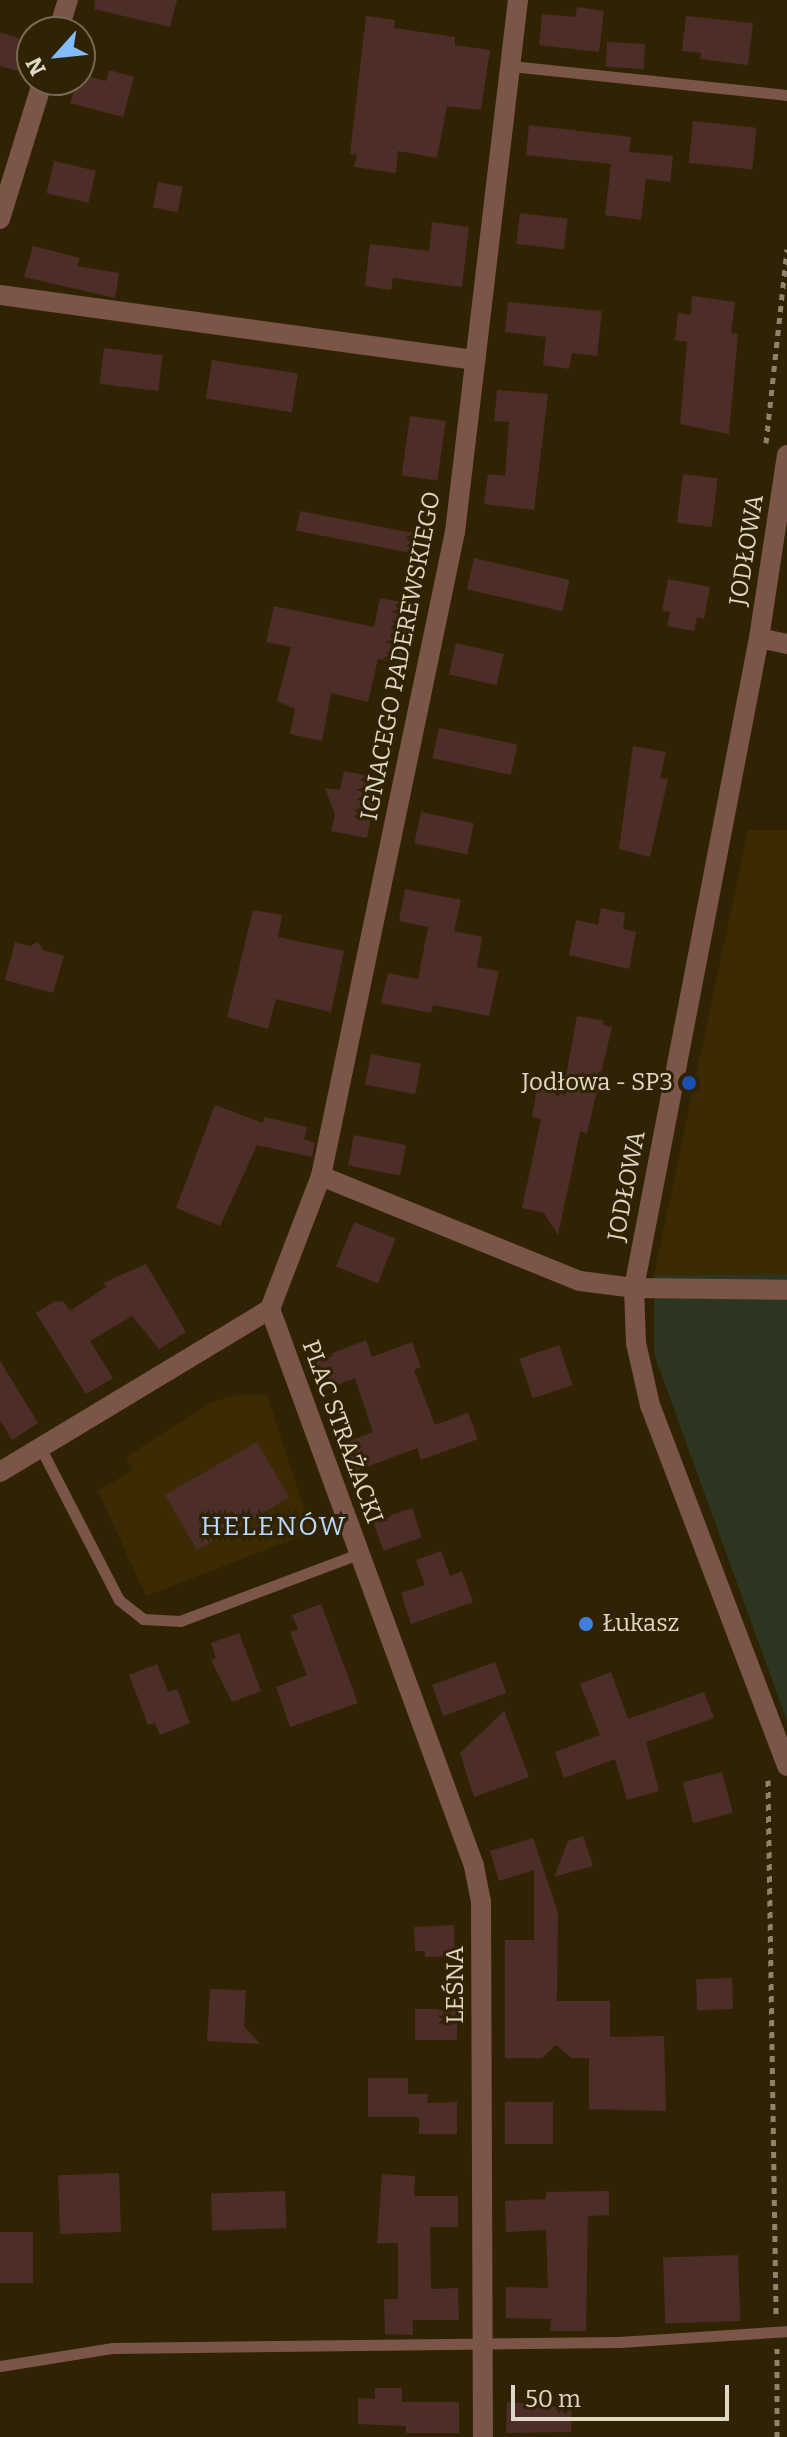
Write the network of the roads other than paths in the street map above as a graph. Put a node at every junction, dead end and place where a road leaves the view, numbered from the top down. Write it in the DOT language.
graph roads {
  1 [pos="518,0"];
  2 [pos="511,66"];
  3 [pos="787,95"];
  4 [pos="38,96"];
  5 [pos="0,219"];
  6 [pos="0,295"];
  7 [pos="476,360"];
  8 [pos="787,455"];
  9 [pos="759,638"];
  10 [pos="787,644"];
  11 [pos="321,1176"];
  12 [pos="634,1288"];
  13 [pos="787,1290"];
  14 [pos="270,1309"];
  15 [pos="40,1447"];
  16 [pos="0,1472"];
  17 [pos="358,1554"];
  18 [pos="787,1766"];
  19 [pos="782,2332"];
  20 [pos="482,2340"];
  21 [pos="0,2366"];
  22 [pos="483,2437"];
  1 -- 2 [label="street, IGNACEGO PADEREWSKIEGO"];
  2 -- 3 [label="lane"];
  2 -- 7 [label="street, IGNACEGO PADEREWSKIEGO"];
  4 -- 5 [label="street"];
  6 -- 7 [label="street"];
  7 -- 11 [label="street, IGNACEGO PADEREWSKIEGO"];
  8 -- 9 [label="street, JODŁOWA"];
  9 -- 10 [label="street"];
  9 -- 12 [label="street, JODŁOWA"];
  11 -- 12 [label="street"];
  11 -- 14 [label="street, IGNACEGO PADEREWSKIEGO"];
  12 -- 13 [label="street"];
  12 -- 18 [label="street, JODŁOWA"];
  14 -- 15 [label="street"];
  14 -- 17 [label="street, PLAC STRAŻACKI"];
  15 -- 16 [label="street"];
  15 -- 17 [label="lane, PLAC STRAŻACKI"];
  17 -- 20 [label="street, LEŚNA"];
  19 -- 20 [label="lane"];
  20 -- 21 [label="lane"];
  20 -- 22 [label="street, LEŚNA"];
}
